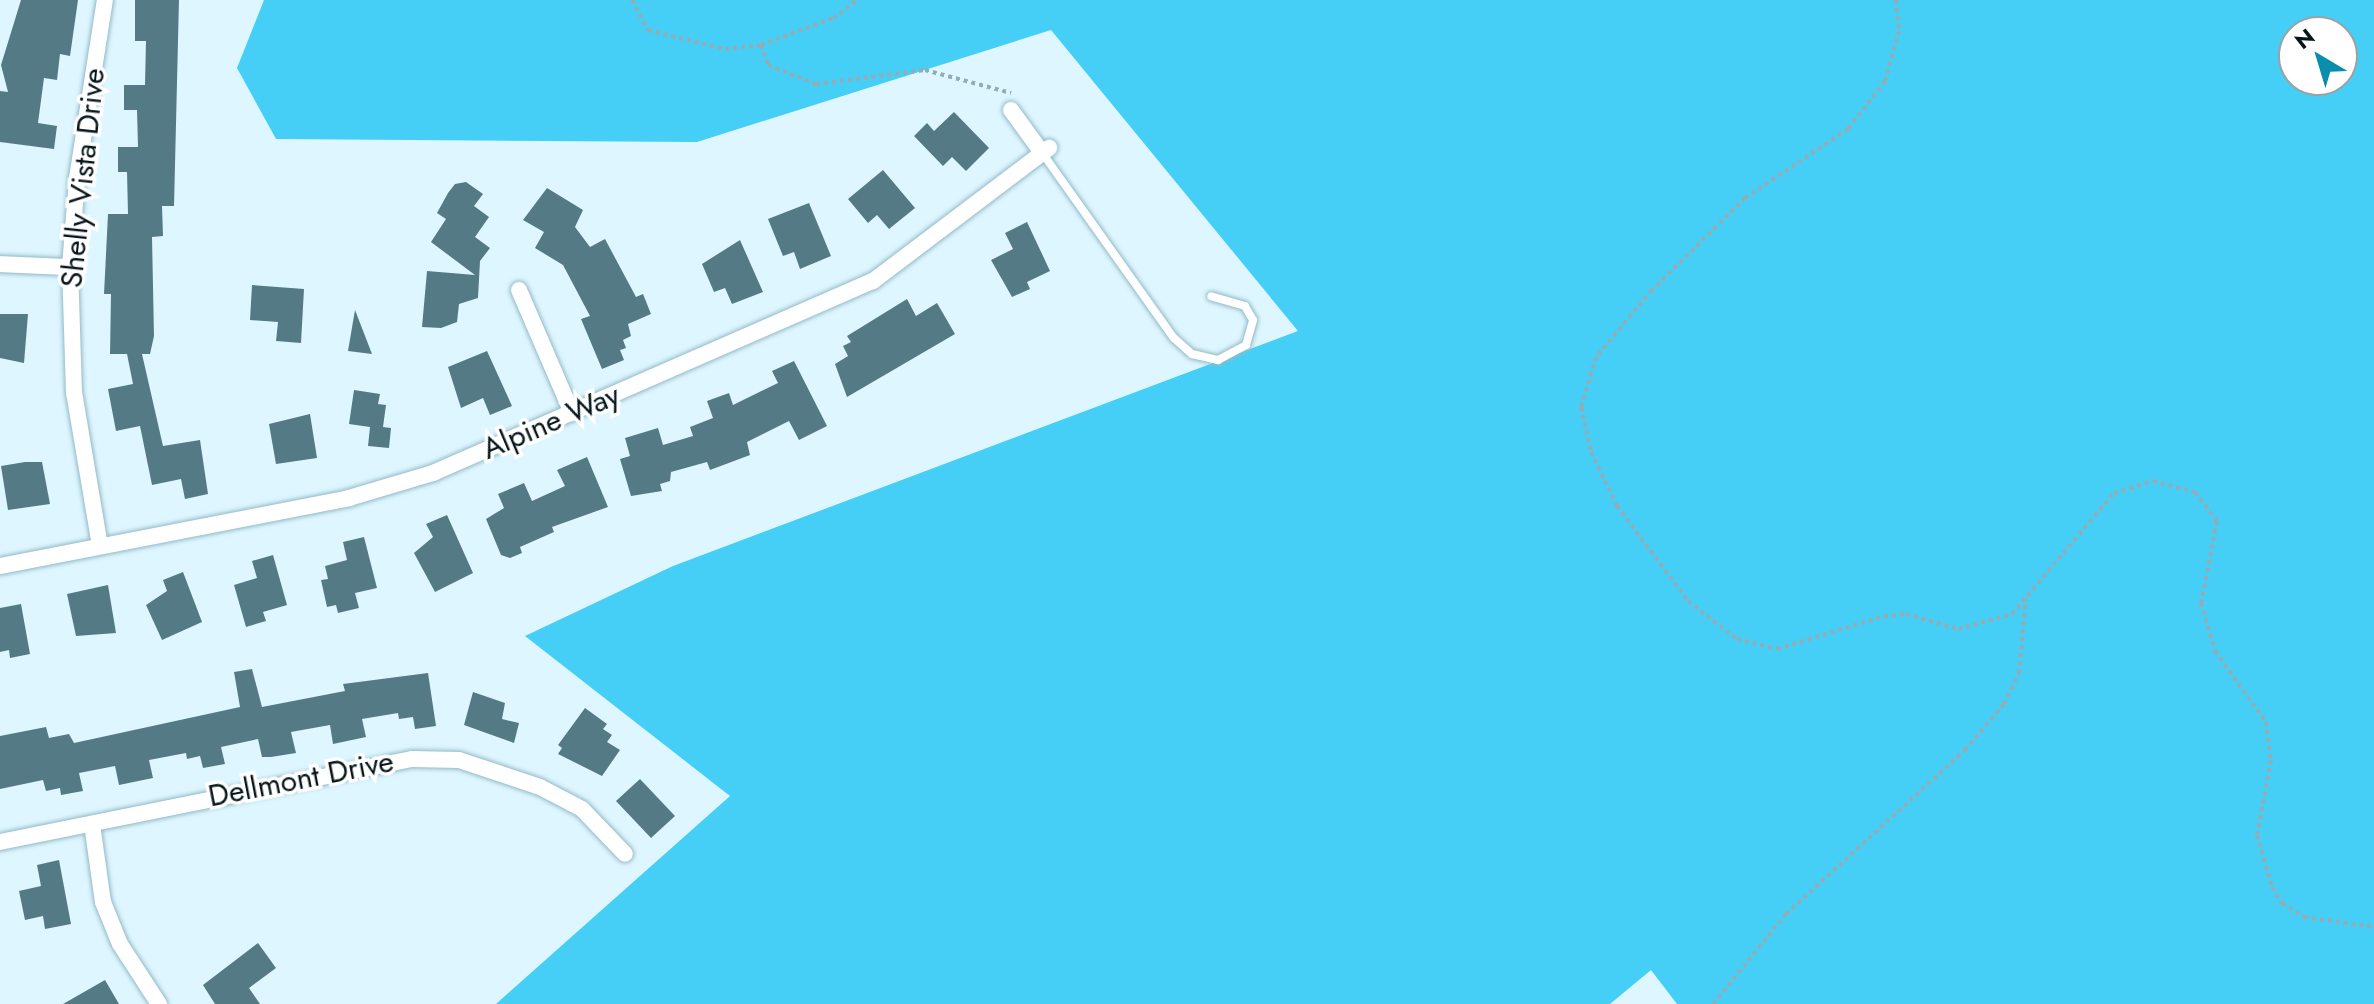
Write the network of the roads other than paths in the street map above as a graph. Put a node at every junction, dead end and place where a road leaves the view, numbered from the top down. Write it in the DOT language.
graph roads {
  1 [pos="105,0"];
  2 [pos="1013,106"];
  3 [pos="1046,151"];
  4 [pos="0,264"];
  5 [pos="70,267"];
  6 [pos="519,290"];
  7 [pos="1211,296"];
  8 [pos="572,413"];
  9 [pos="100,546"];
  10 [pos="0,566"];
  11 [pos="92,824"];
  12 [pos="0,842"];
  13 [pos="625,854"];
  14 [pos="159,1004"];
  1 -- 5 [label="street, Shelly Vista Drive"];
  2 -- 3 [label="street"];
  3 -- 7 [label="lane"];
  3 -- 8 [label="street, Alpine Way"];
  4 -- 5 [label="street"];
  5 -- 9 [label="street, Shelly Vista Drive"];
  6 -- 8 [label="street"];
  8 -- 9 [label="street, Alpine Way"];
  9 -- 10 [label="street, Alpine Way"];
  11 -- 12 [label="street, Dellmont Drive"];
  11 -- 13 [label="street, Dellmont Drive"];
  11 -- 14 [label="street"];
}
